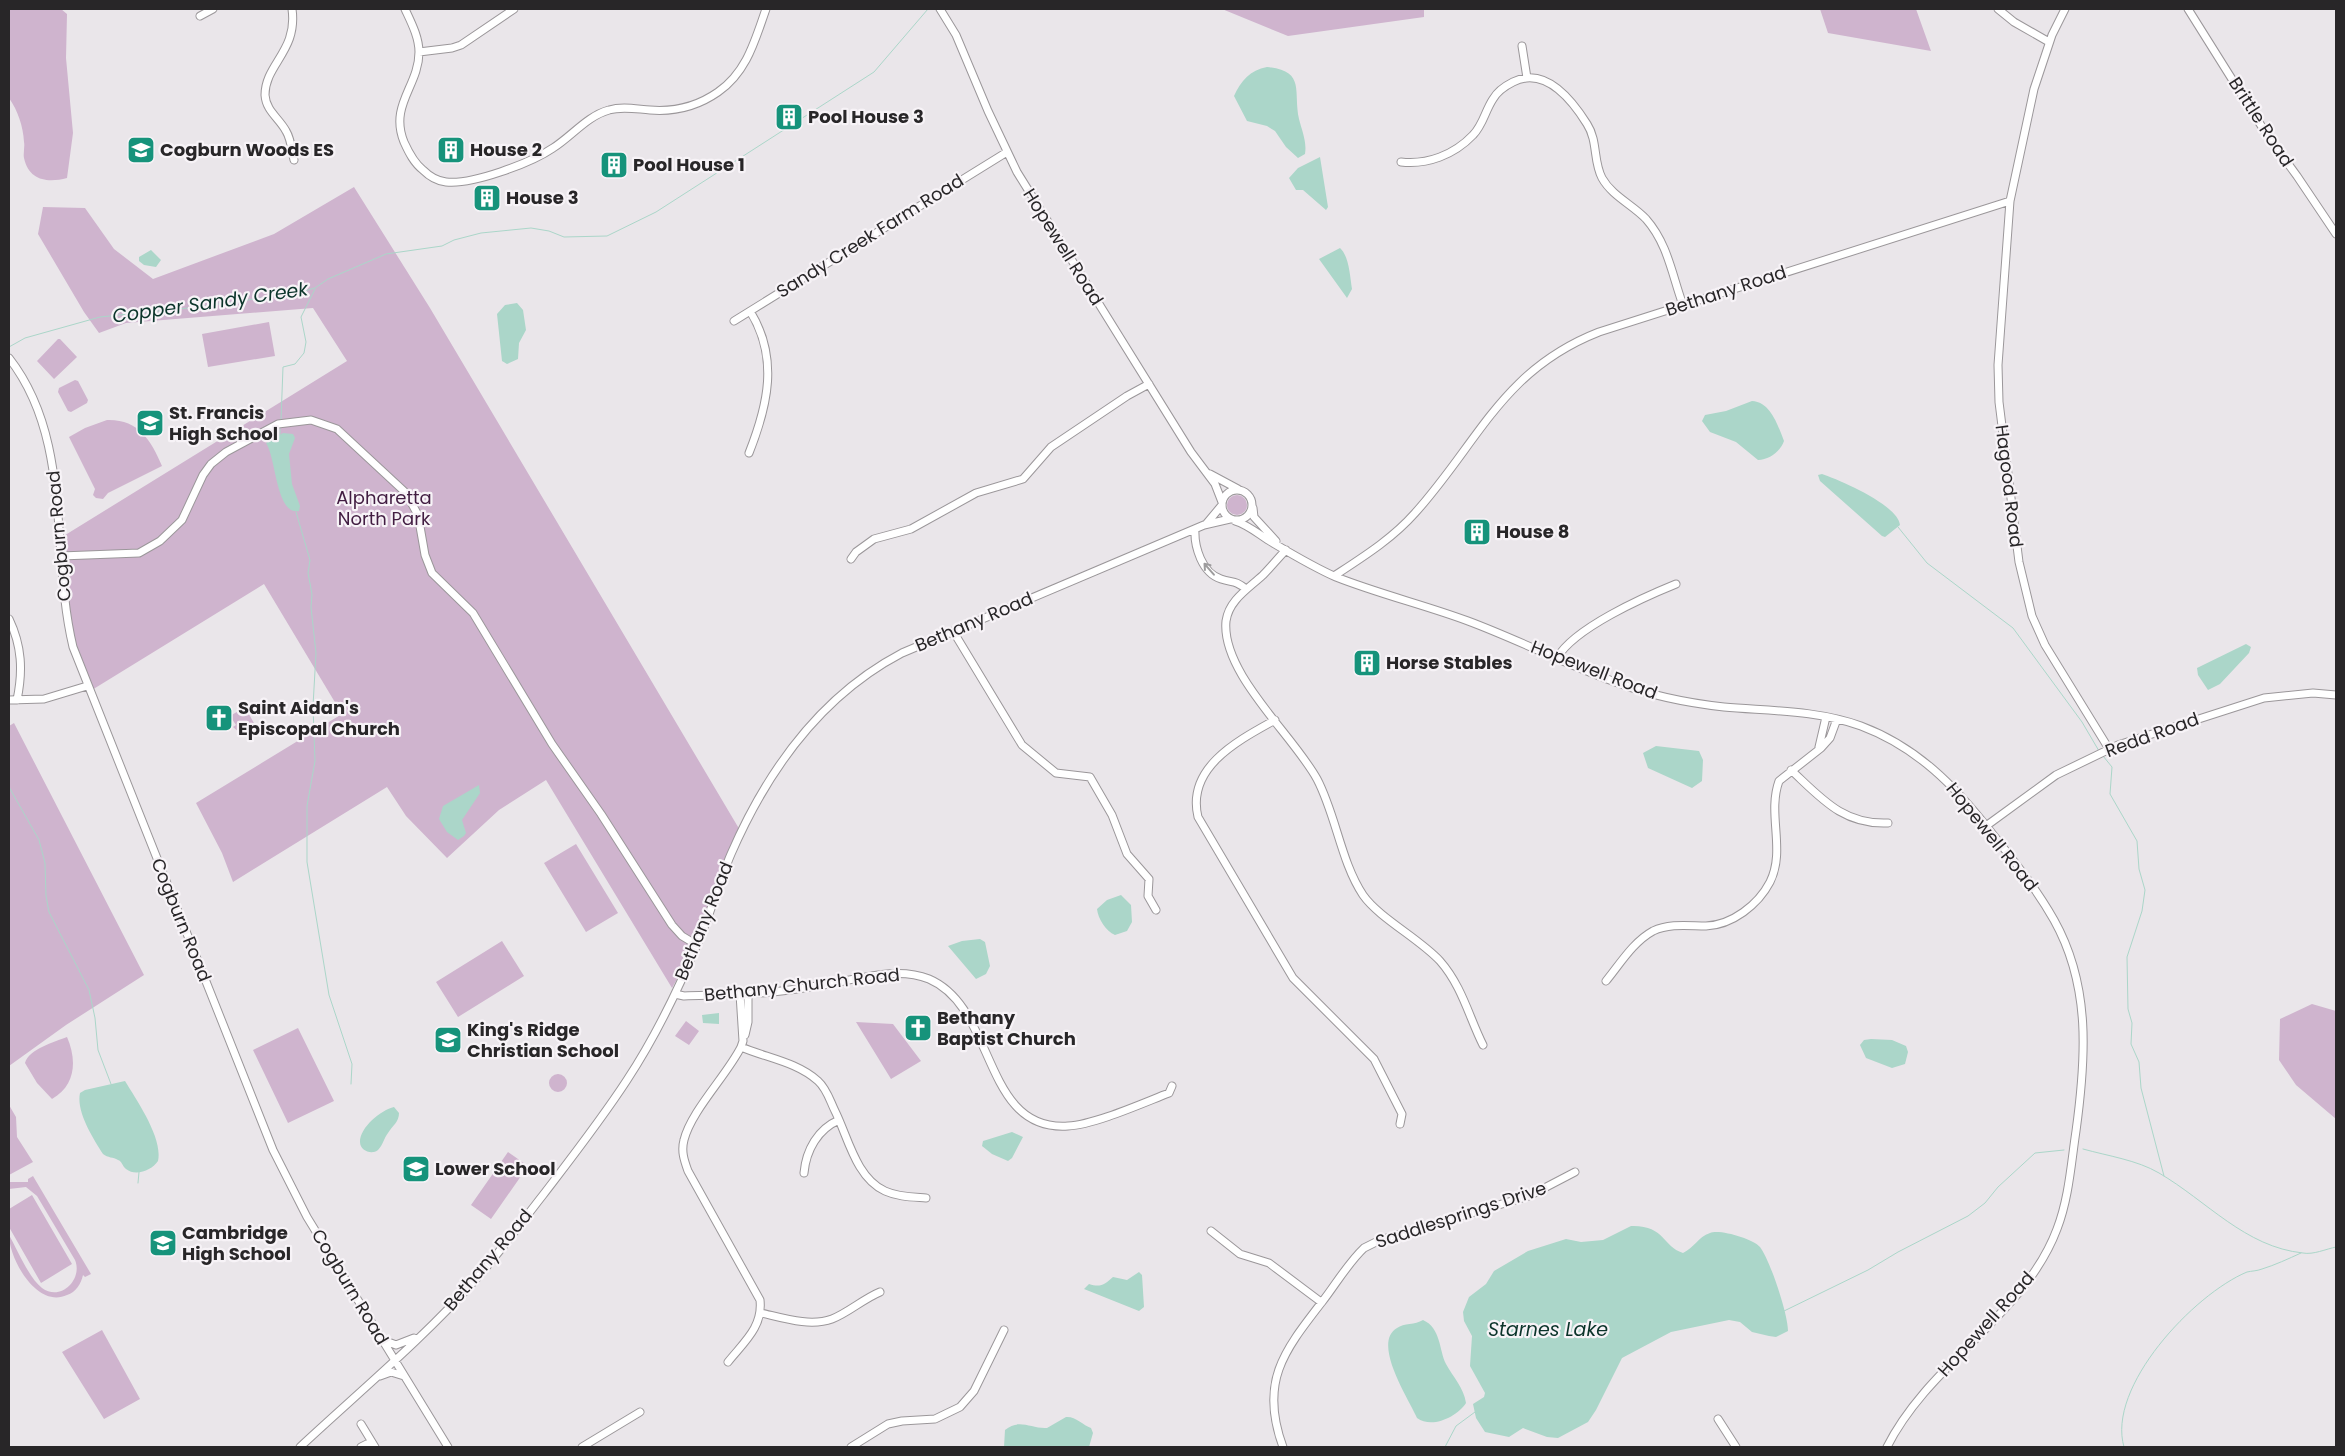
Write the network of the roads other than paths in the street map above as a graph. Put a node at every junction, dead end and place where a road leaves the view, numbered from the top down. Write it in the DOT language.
graph roads {
  1 [pos="213,9"];
  2 [pos="292,9"];
  3 [pos="406,9"];
  4 [pos="514,9"];
  5 [pos="766,9"];
  6 [pos="940,9"];
  7 [pos="1998,9"];
  8 [pos="2065,9"];
  9 [pos="2188,9"];
  10 [pos="200,16"];
  11 [pos="2049,42"];
  12 [pos="1522,46"];
  13 [pos="419,52"];
  14 [pos="1527,78"];
  15 [pos="1007,152"];
  16 [pos="294,160"];
  17 [pos="1401,162"];
  18 [pos="2010,201"];
  19 [pos="2336,234"];
  20 [pos="1683,305"];
  21 [pos="750,310"];
  22 [pos="734,320"];
  23 [pos="9,358"];
  24 [pos="1149,384"];
  25 [pos="749,453"];
  26 [pos="1208,473"];
  27 [pos="1241,491"];
  28 [pos="1222,503"];
  29 [pos="1252,506"];
  30 [pos="1232,520"];
  31 [pos="1204,525"];
  32 [pos="1195,529"];
  33 [pos="1282,548"];
  34 [pos="61,556"];
  35 [pos="851,559"];
  36 [pos="1334,576"];
  37 [pos="1676,584"];
  38 [pos="1246,589"];
  39 [pos="9,619"];
  40 [pos="953,631"];
  41 [pos="1557,658"];
  42 [pos="87,686"];
  43 [pos="2336,695"];
  44 [pos="9,700"];
  45 [pos="17,700"];
  46 [pos="1826,717"];
  47 [pos="1837,719"];
  48 [pos="1275,720"];
  49 [pos="2109,749"];
  50 [pos="1819,750"];
  51 [pos="1790,770"];
  52 [pos="1888,823"];
  53 [pos="1986,826"];
  54 [pos="1156,910"];
  55 [pos="697,945"];
  56 [pos="1606,981"];
  57 [pos="675,994"];
  58 [pos="744,994"];
  59 [pos="742,1044"];
  60 [pos="1483,1045"];
  61 [pos="1172,1086"];
  62 [pos="839,1120"];
  63 [pos="1400,1124"];
  64 [pos="1575,1172"];
  65 [pos="804,1173"];
  66 [pos="926,1198"];
  67 [pos="1210,1231"];
  68 [pos="880,1292"];
  69 [pos="1321,1302"];
  70 [pos="762,1313"];
  71 [pos="1004,1330"];
  72 [pos="419,1336"];
  73 [pos="381,1338"];
  74 [pos="394,1360"];
  75 [pos="728,1362"];
  76 [pos="404,1376"];
  77 [pos="372,1380"];
  78 [pos="640,1412"];
  79 [pos="1718,1419"];
  80 [pos="361,1424"];
  81 [pos="373,1444"];
  82 [pos="300,1447"];
  83 [pos="361,1447"];
  84 [pos="448,1447"];
  85 [pos="582,1447"];
  86 [pos="851,1447"];
  87 [pos="1283,1447"];
  88 [pos="1736,1447"];
  89 [pos="1888,1447"];
  1 -- 10 [label="street"];
  2 -- 16 [label="street"];
  3 -- 13 [label="street"];
  4 -- 13 [label="street"];
  5 -- 13 [label="street"];
  6 -- 15 [label="street, Hopewell Road"];
  7 -- 11 [label="street"];
  8 -- 11 [label="street"];
  9 -- 19 [label="street, Brittle Road"];
  11 -- 18 [label="street"];
  12 -- 14 [label="street"];
  14 -- 17 [label="street"];
  14 -- 20 [label="street"];
  15 -- 21 [label="street, Sandy Creek Farm Road"];
  15 -- 24 [label="street, Hopewell Road"];
  18 -- 20 [label="street, Bethany Road"];
  18 -- 49 [label="street, Hagood Road"];
  20 -- 36 [label="street, Bethany Road"];
  21 -- 22 [label="street, Sandy Creek Farm Road"];
  21 -- 25 [label="street"];
  23 -- 34 [label="street, Cogburn Road"];
  24 -- 26 [label="street, Hopewell Road"];
  24 -- 35 [label="street"];
  26 -- 27 [label="street, Hopewell Road"];
  26 -- 28 [label="street, Hopewell Road"];
  27 -- 28 [label="street"];
  27 -- 29 [label="street"];
  28 -- 30 [label="street"];
  28 -- 31 [label="street, Bethany Road"];
  29 -- 30 [label="street"];
  29 -- 33 [label="street, Hopewell Road"];
  30 -- 31 [label="street, Bethany Road"];
  30 -- 33 [label="street, Hopewell Road"];
  31 -- 32 [label="street, Bethany Road"];
  38 -- 32 [label="street, one-way"];
  32 -- 40 [label="street, Bethany Road"];
  33 -- 36 [label="street, Hopewell Road"];
  33 -- 38 [label="street"];
  34 -- 42 [label="street, Cogburn Road"];
  34 -- 55 [label="street"];
  36 -- 41 [label="street, Hopewell Road"];
  37 -- 41 [label="street"];
  38 -- 48 [label="street"];
  39 -- 45 [label="street"];
  40 -- 54 [label="street"];
  40 -- 55 [label="street, Bethany Road"];
  41 -- 46 [label="street, Hopewell Road"];
  42 -- 45 [label="street"];
  42 -- 73 [label="street, Cogburn Road"];
  43 -- 49 [label="street, Redd Road"];
  44 -- 45 [label="street"];
  46 -- 47 [label="street, Hopewell Road"];
  46 -- 50 [label="street"];
  47 -- 50 [label="street"];
  47 -- 53 [label="street, Hopewell Road"];
  48 -- 60 [label="street"];
  48 -- 63 [label="street"];
  49 -- 53 [label="street, Redd Road"];
  50 -- 51 [label="street"];
  51 -- 52 [label="street"];
  51 -- 56 [label="street"];
  53 -- 89 [label="street, Hopewell Road"];
  55 -- 57 [label="street, Bethany Road"];
  57 -- 58 [label="street, Bethany Church Road"];
  57 -- 72 [label="street, Bethany Road"];
  58 -- 59 [label="street"];
  58 -- 61 [label="street, Bethany Church Road"];
  59 -- 62 [label="street"];
  59 -- 70 [label="street"];
  62 -- 65 [label="street"];
  62 -- 66 [label="street"];
  64 -- 69 [label="street, Saddlesprings Drive"];
  67 -- 69 [label="street"];
  68 -- 70 [label="street"];
  69 -- 87 [label="street, Saddlesprings Drive"];
  70 -- 75 [label="street"];
  71 -- 86 [label="street"];
  72 -- 73 [label="street"];
  72 -- 74 [label="street, Bethany Road"];
  73 -- 74 [label="street, Cogburn Road"];
  74 -- 76 [label="street, Cogburn Road"];
  74 -- 77 [label="street, Bethany Road"];
  76 -- 77 [label="street"];
  76 -- 84 [label="street, Cogburn Road"];
  77 -- 82 [label="street, Bethany Road"];
  78 -- 85 [label="street"];
  79 -- 88 [label="street"];
  80 -- 81 [label="street"];
  81 -- 83 [label="street"];
}
